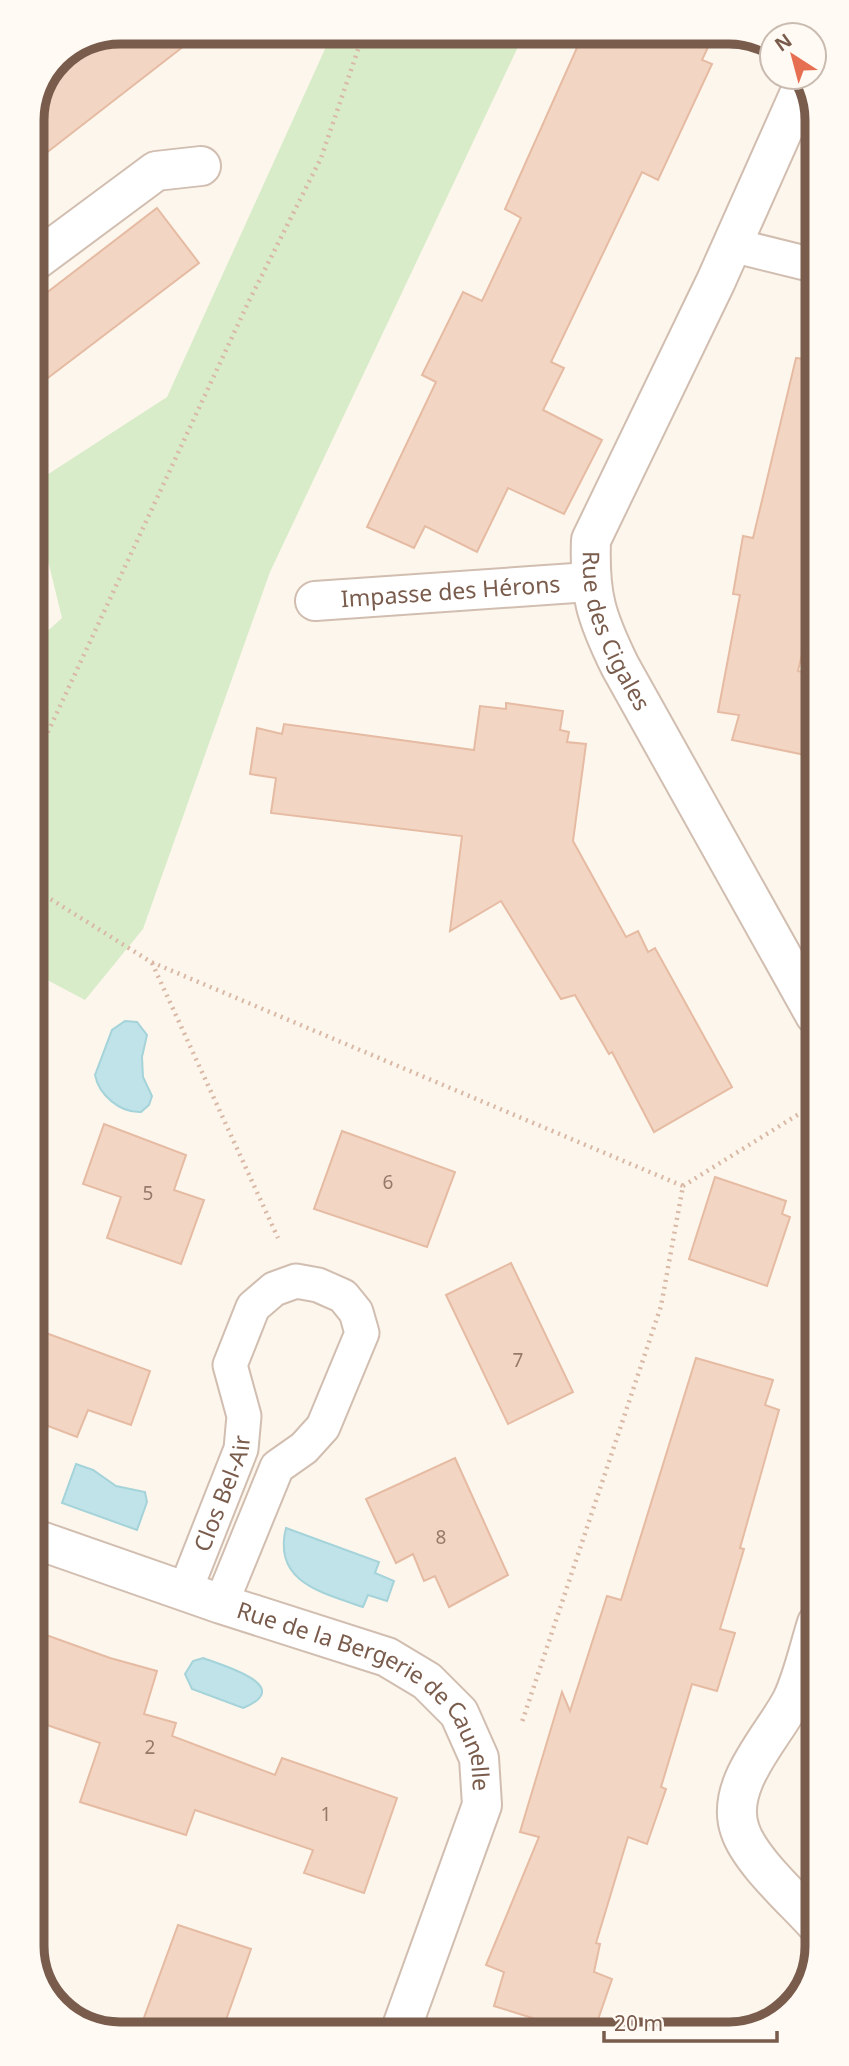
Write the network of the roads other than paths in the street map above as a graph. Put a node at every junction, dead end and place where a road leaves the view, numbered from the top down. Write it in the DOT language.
graph roads {
  1 [pos="800,92"];
  2 [pos="201,166"];
  3 [pos="732,245"];
  4 [pos="44,254"];
  5 [pos="805,263"];
  6 [pos="589,582"];
  7 [pos="315,601"];
  8 [pos="805,997"];
  9 [pos="44,1542"];
  10 [pos="185,1591"];
  11 [pos="221,1604"];
  12 [pos="805,1660"];
  13 [pos="805,1911"];
  14 [pos="404,2022"];
  1 -- 3 [label="street, Rue des Cigales"];
  2 -- 4 [label="street"];
  3 -- 5 [label="lane"];
  3 -- 6 [label="street, Rue des Cigales"];
  6 -- 7 [label="street, Impasse des Hérons"];
  6 -- 8 [label="street, Rue des Cigales"];
  9 -- 10 [label="street, Rue de la Bergerie de Caunelle"];
  10 -- 11 [label="street, Rue de la Bergerie de Caunelle"];
  10 -- 11 [label="lane, Clos Bel-Air"];
  11 -- 14 [label="street, Rue de la Bergerie de Caunelle"];
  12 -- 13 [label="street"];
}
